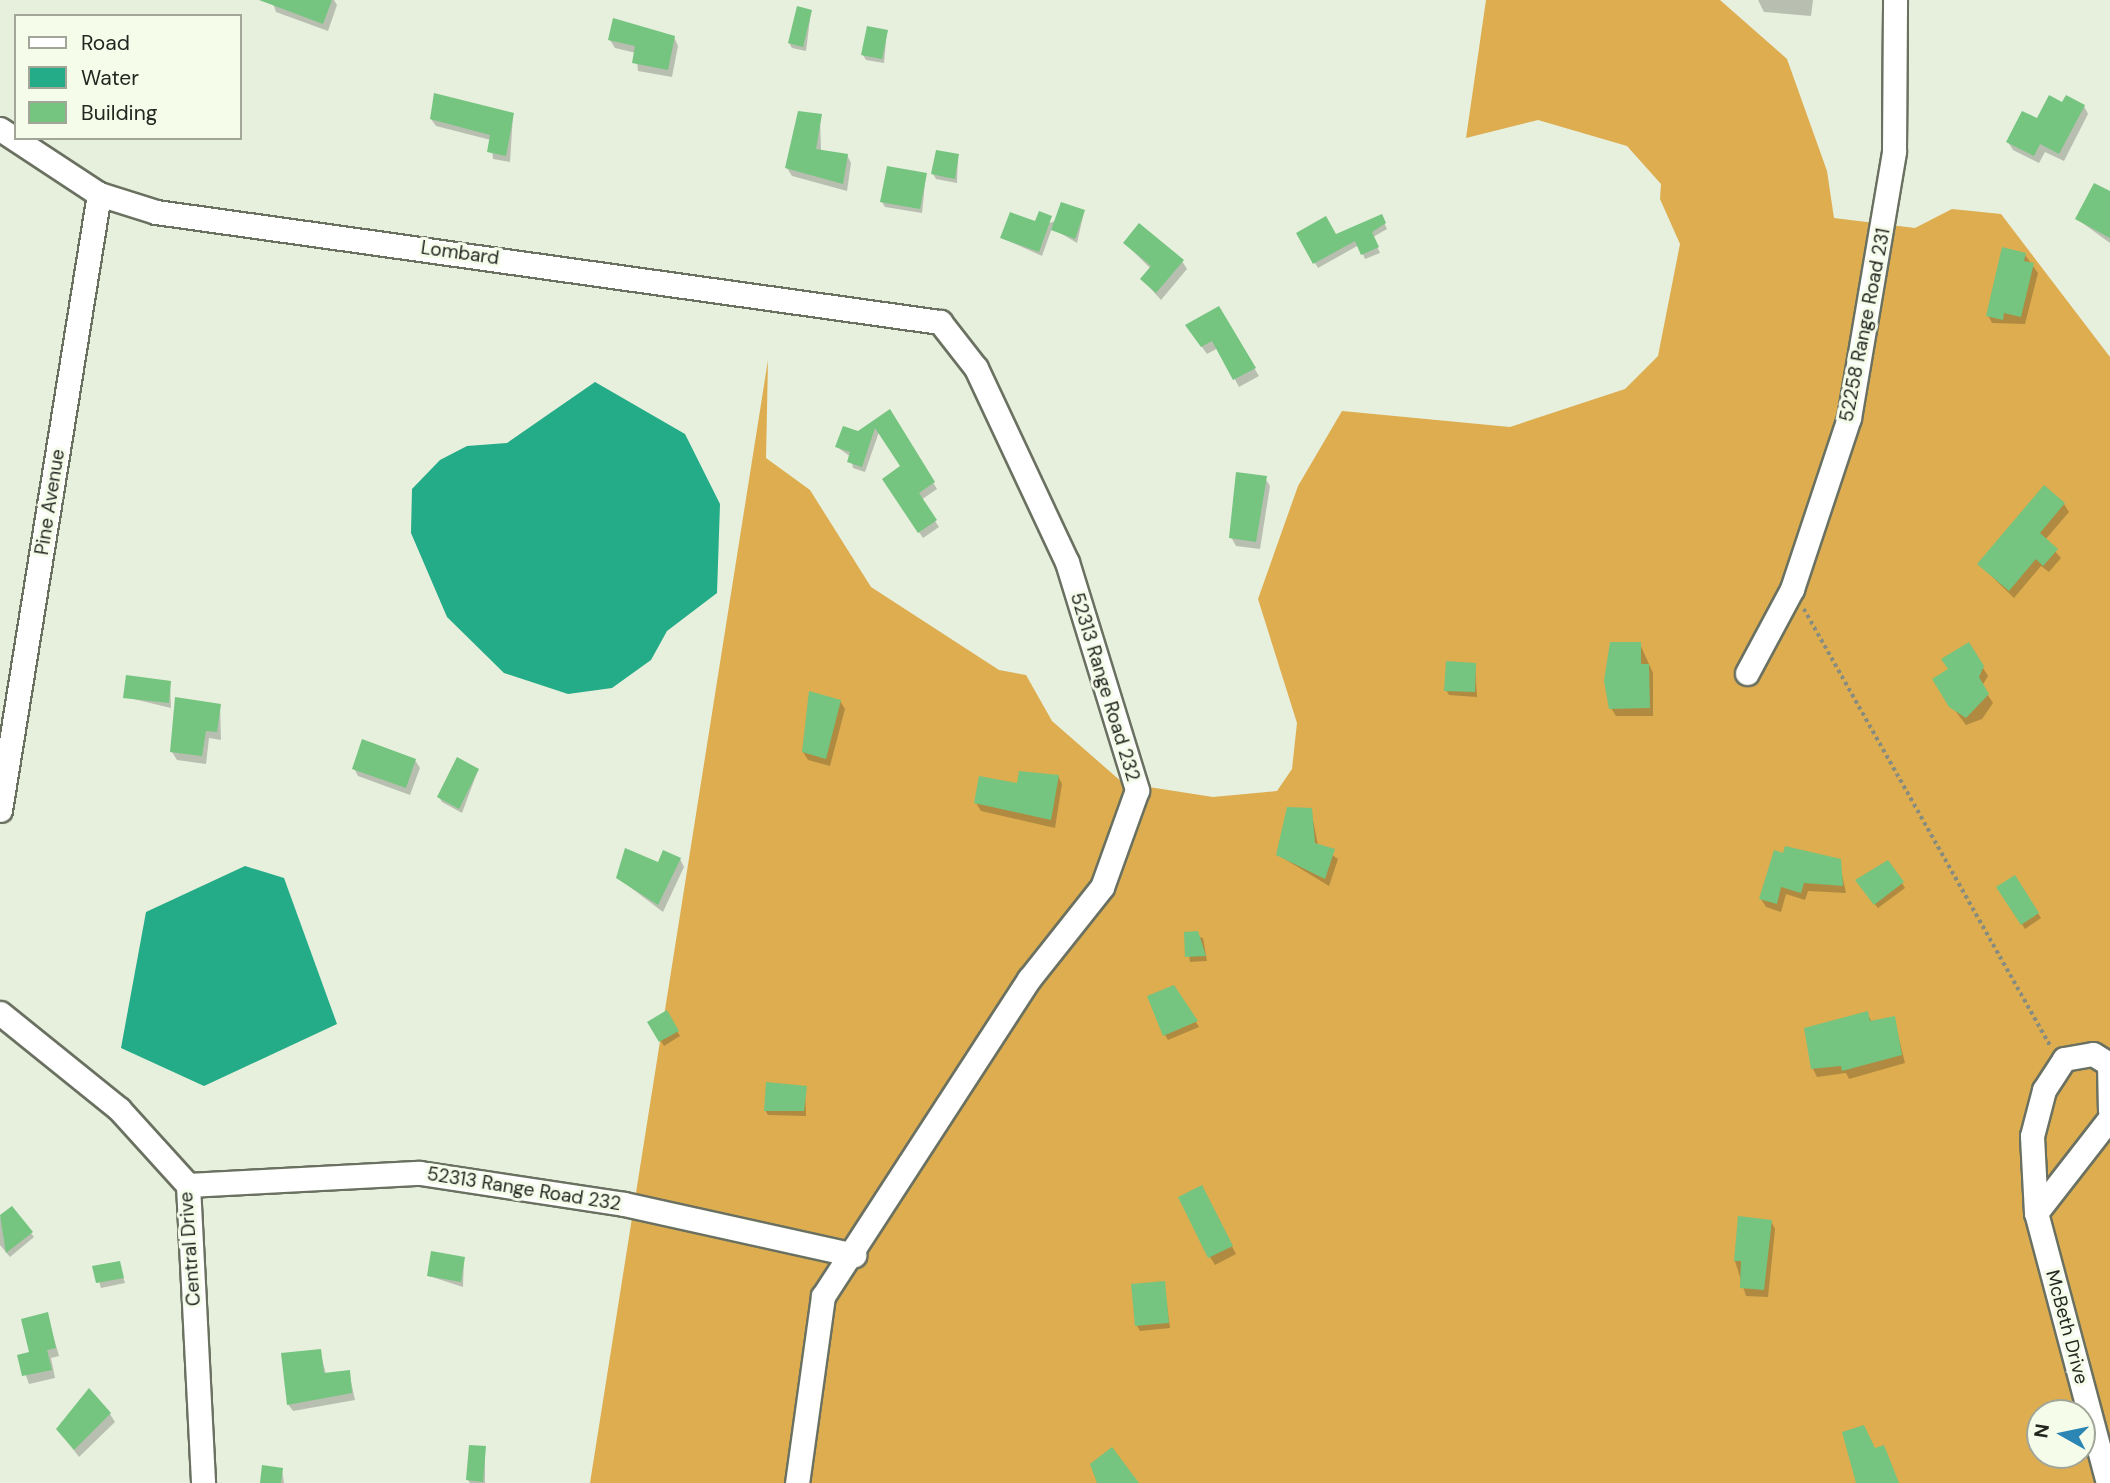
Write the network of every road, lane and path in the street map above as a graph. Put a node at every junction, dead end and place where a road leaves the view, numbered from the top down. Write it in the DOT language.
graph roads {
  1 [pos="1895,0"];
  2 [pos="15,140"];
  3 [pos="99,194"];
  4 [pos="940,322"];
  5 [pos="1792,589"];
  6 [pos="1747,673"];
  7 [pos="0,810"];
  8 [pos="0,1013"];
  9 [pos="2063,1061"];
  10 [pos="2110,1110"];
  11 [pos="2110,1118"];
  12 [pos="188,1185"];
  13 [pos="2036,1213"];
  14 [pos="854,1255"];
  15 [pos="203,1483"];
  16 [pos="797,1483"];
  17 [pos="2108,1483"];
  1 -- 5 [label="street, 52258 Range Road 231"];
  2 -- 3 [label="street, Lombard"];
  3 -- 4 [label="street, Lombard"];
  3 -- 7 [label="street, Pine Avenue"];
  4 -- 14 [label="street, 52313 Range Road 232"];
  5 -- 6 [label="street, 52258 Range Road 231"];
  5 -- 9 [label="path"];
  8 -- 12 [label="street, Central Drive"];
  9 -- 10 [label="street"];
  9 -- 13 [label="street, McBeth Drive"];
  11 -- 13 [label="street"];
  12 -- 14 [label="street, 52313 Range Road 232"];
  12 -- 15 [label="street, Central Drive"];
  13 -- 17 [label="street, McBeth Drive"];
  14 -- 16 [label="street, 52313 Range Road 232"];
}
